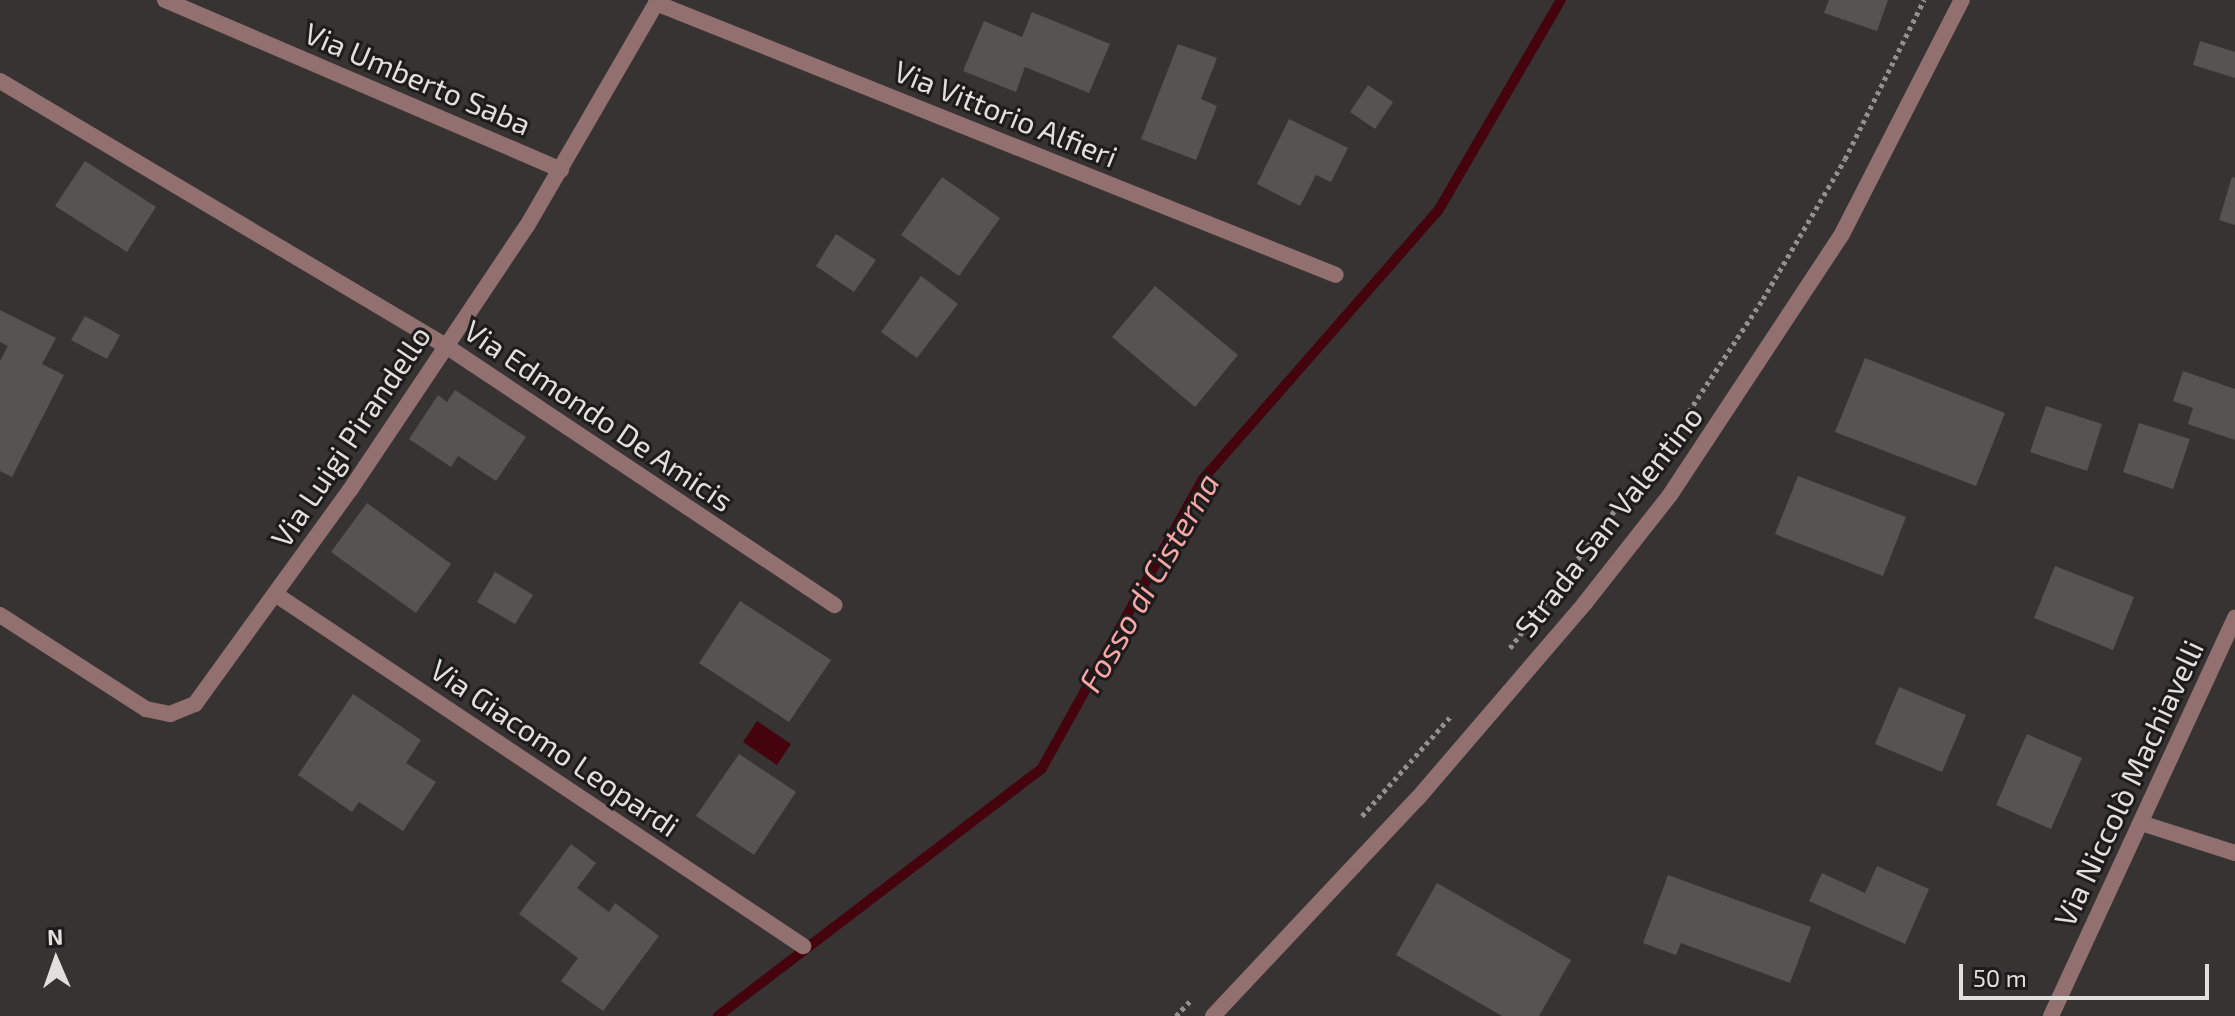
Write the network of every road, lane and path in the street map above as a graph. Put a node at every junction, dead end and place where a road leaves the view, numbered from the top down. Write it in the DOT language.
graph roads {
  1 [pos="165,0"];
  2 [pos="1924,0"];
  3 [pos="1962,0"];
  4 [pos="657,1"];
  5 [pos="0,81"];
  6 [pos="561,170"];
  7 [pos="1336,275"];
  8 [pos="446,346"];
  9 [pos="275,594"];
  10 [pos="834,605"];
  11 [pos="0,615"];
  12 [pos="2235,617"];
  13 [pos="1504,655"];
  14 [pos="1463,703"];
  15 [pos="1359,820"];
  16 [pos="2141,823"];
  17 [pos="2235,853"];
  18 [pos="803,946"];
  19 [pos="1198,993"];
  20 [pos="1176,1016"];
  21 [pos="1213,1016"];
  22 [pos="2051,1016"];
  1 -- 6 [label="street, Via Umberto Saba"];
  2 -- 13 [label="path"];
  3 -- 21 [label="street, Strada San Valentino"];
  4 -- 6 [label="street, Via Luigi Pirandello"];
  4 -- 7 [label="street, Via Vittorio Alfieri"];
  5 -- 8 [label="street, Via Edmondo De Amicis"];
  6 -- 8 [label="street, Via Luigi Pirandello"];
  8 -- 9 [label="street, Via Luigi Pirandello"];
  8 -- 10 [label="street, Via Edmondo De Amicis"];
  9 -- 11 [label="street, Via Luigi Pirandello"];
  9 -- 18 [label="street, Via Giacomo Leopardi"];
  12 -- 16 [label="street, Via Niccolò Machiavelli"];
  14 -- 15 [label="path"];
  16 -- 17 [label="street"];
  16 -- 22 [label="street, Via Niccolò Machiavelli"];
  19 -- 20 [label="path"];
}
